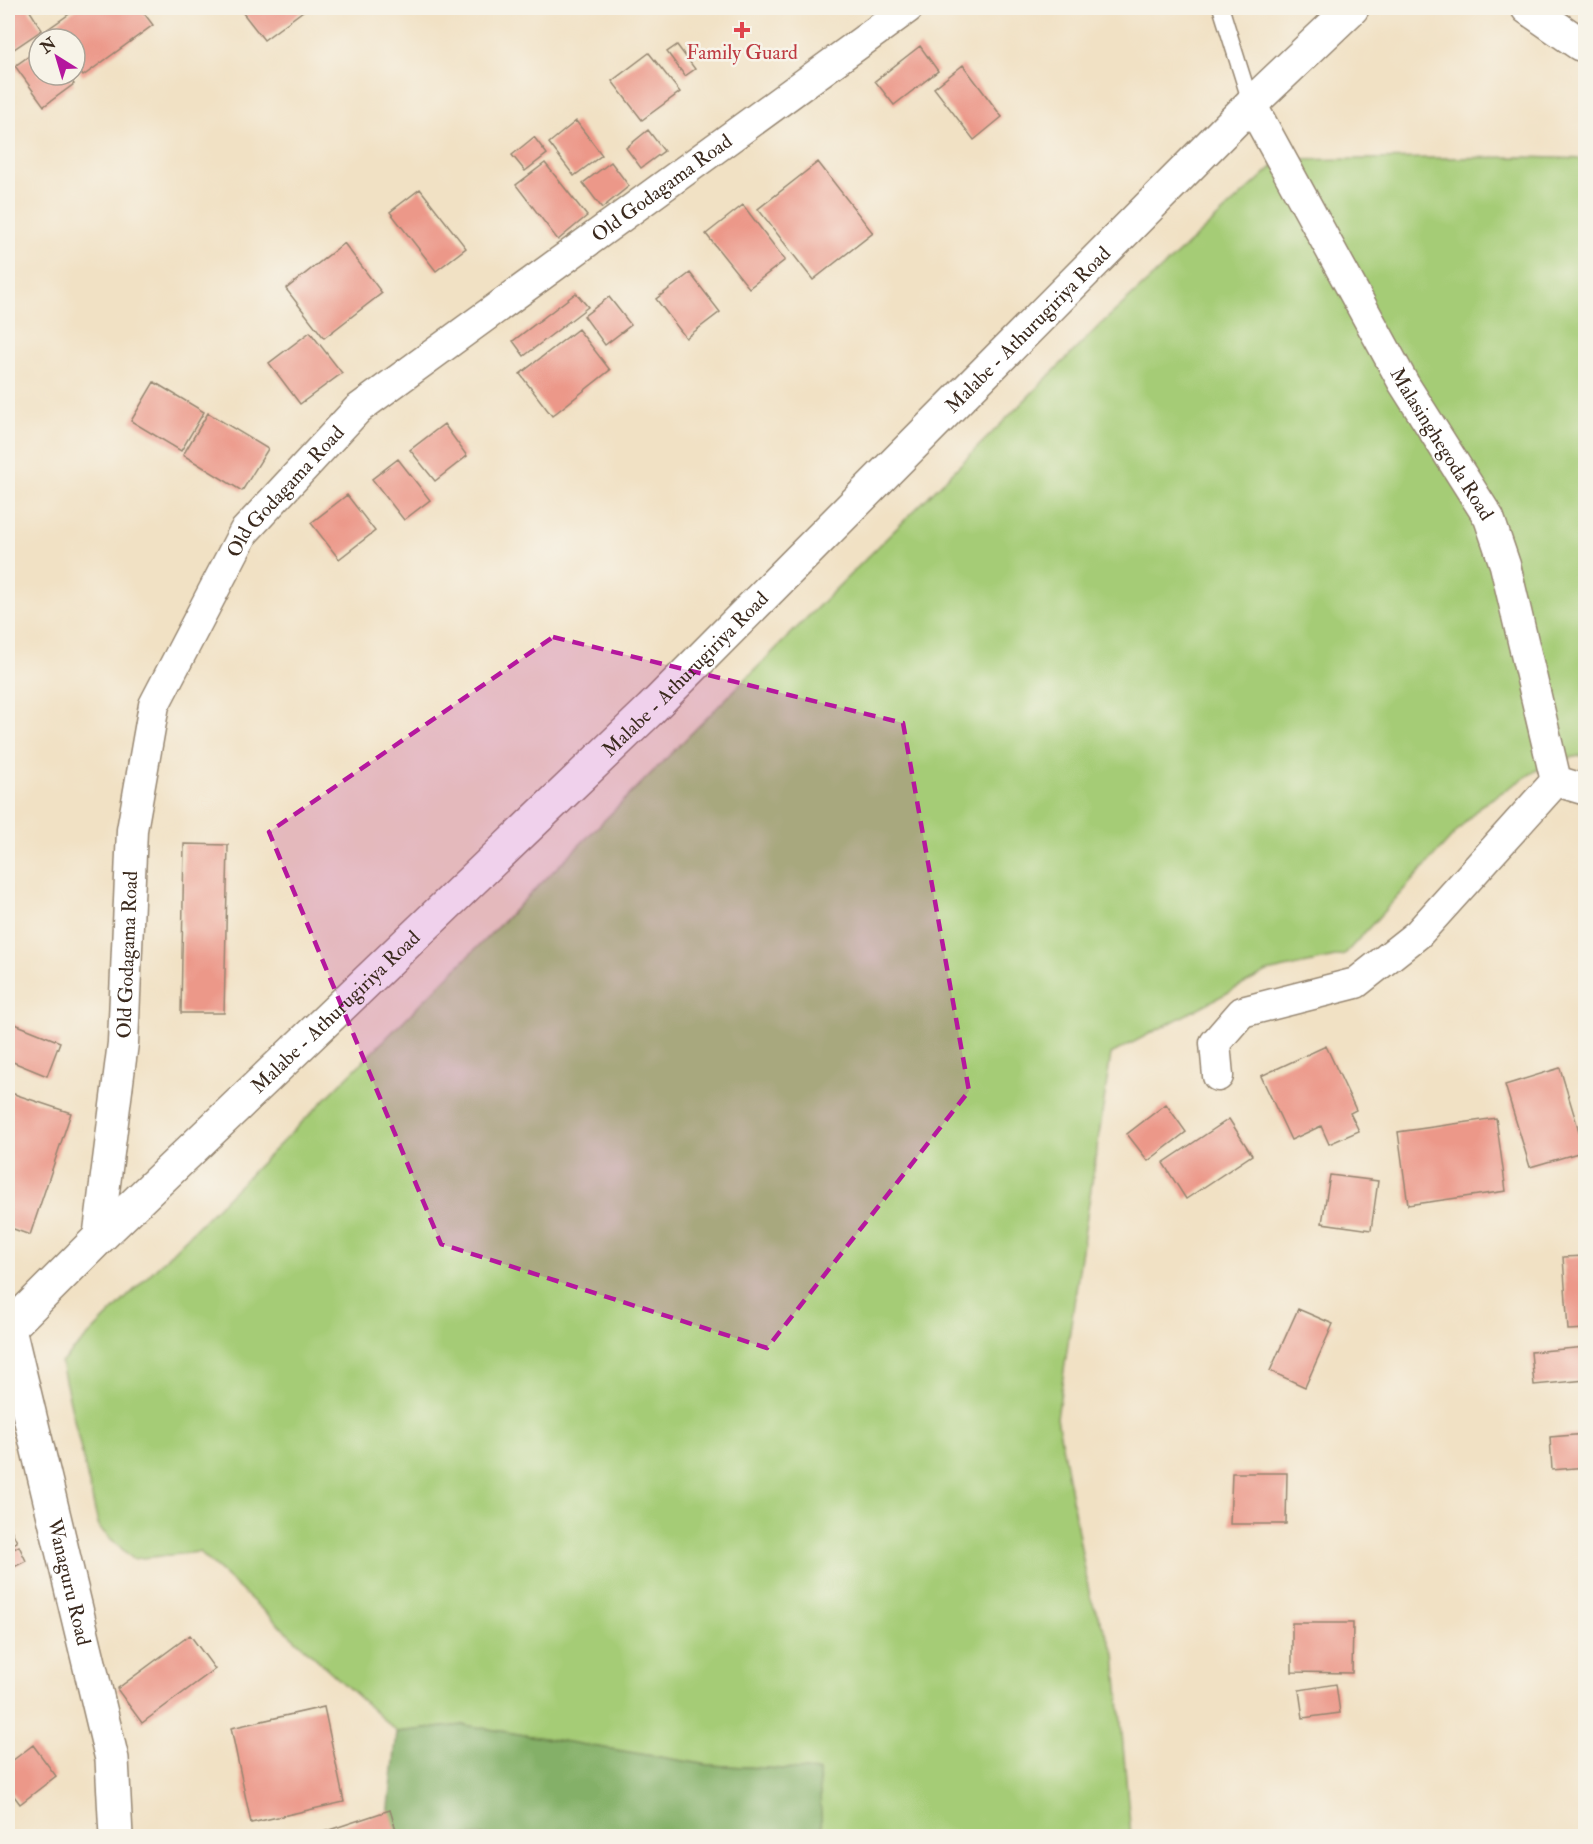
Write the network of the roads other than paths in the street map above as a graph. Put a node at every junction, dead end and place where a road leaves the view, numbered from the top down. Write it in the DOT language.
graph roads {
  1 [pos="908,8"];
  2 [pos="1221,8"];
  3 [pos="1353,8"];
  4 [pos="1528,8"];
  5 [pos="1586,45"];
  6 [pos="1251,104"];
  7 [pos="1556,781"];
  8 [pos="1586,790"];
  9 [pos="1218,1076"];
  10 [pos="98,1239"];
  11 [pos="8,1329"];
  12 [pos="116,1836"];
  1 -- 10 [label="street, Old Godagama Road"];
  2 -- 6 [label="lane"];
  3 -- 6 [label="main road, Malabe - Athurugiriya Road"];
  4 -- 5 [label="main road"];
  6 -- 7 [label="street, Malasinghegoda Road"];
  6 -- 10 [label="main road, Malabe - Athurugiriya Road"];
  7 -- 8 [label="street"];
  7 -- 9 [label="street"];
  10 -- 11 [label="main road, Malabe - Athurugiriya Road"];
  11 -- 12 [label="main road, Wanaguru Road"];
}
